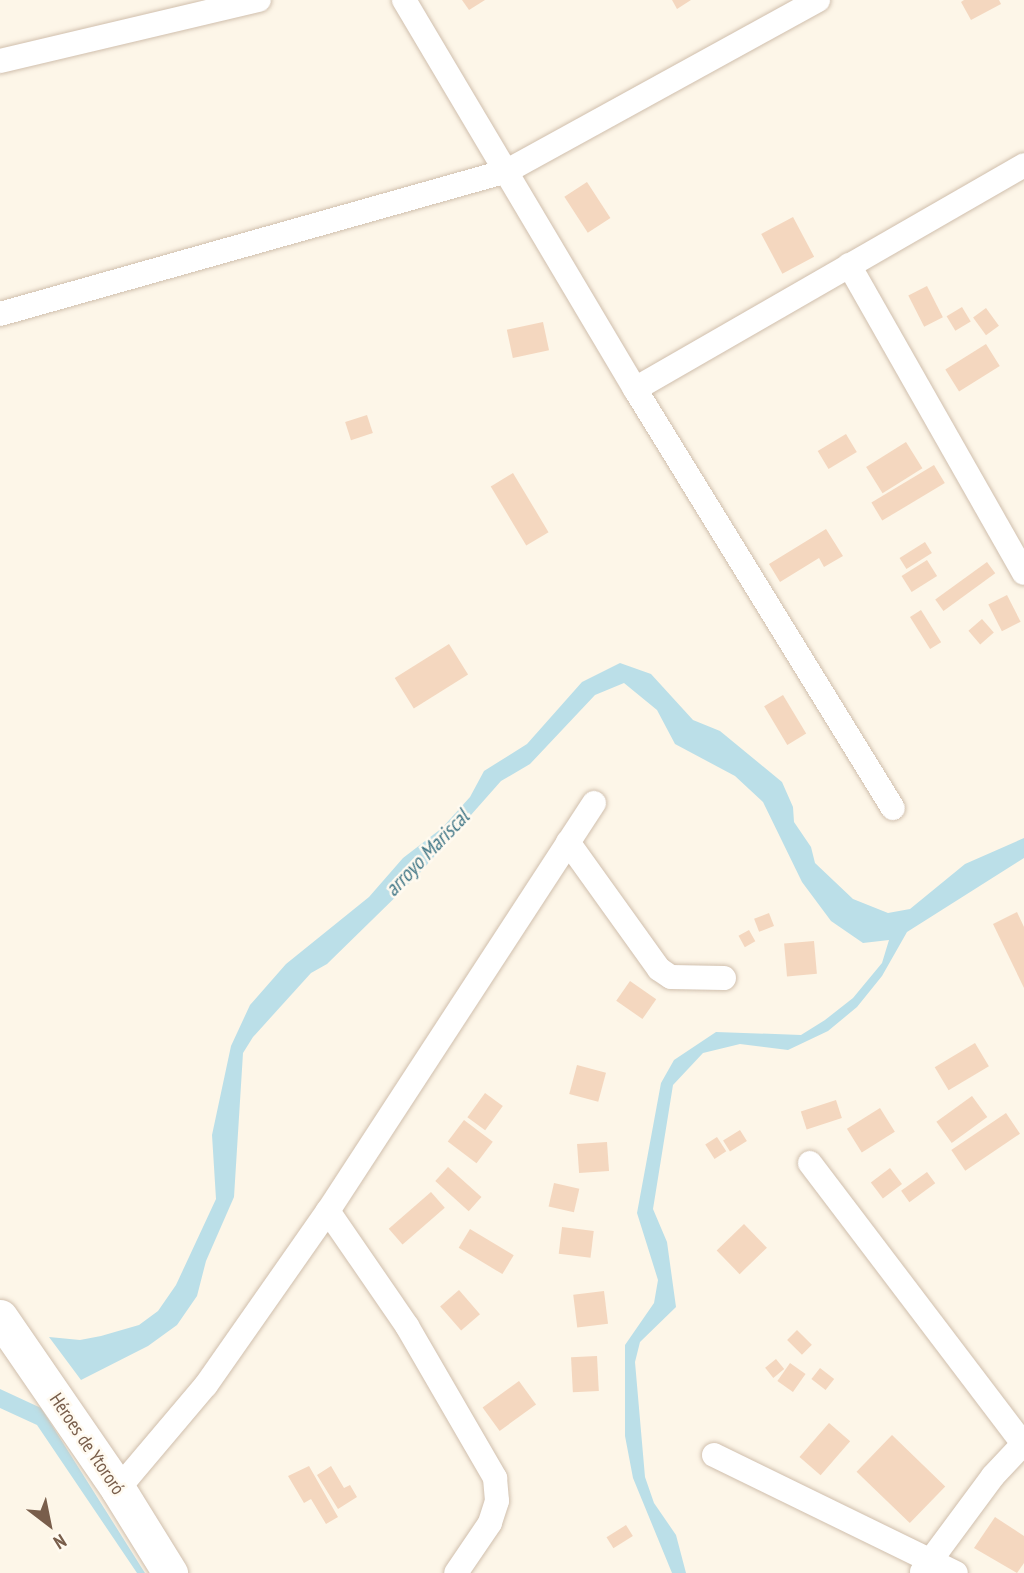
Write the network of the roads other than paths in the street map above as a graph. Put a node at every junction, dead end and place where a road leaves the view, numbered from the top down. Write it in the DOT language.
graph roads {
  1 [pos="258,0"];
  2 [pos="404,0"];
  3 [pos="818,0"];
  4 [pos="0,61"];
  5 [pos="1024,165"];
  6 [pos="507,171"];
  7 [pos="849,265"];
  8 [pos="0,314"];
  9 [pos="635,390"];
  10 [pos="1024,573"];
  11 [pos="594,803"];
  12 [pos="893,808"];
  13 [pos="568,842"];
  14 [pos="724,978"];
  15 [pos="810,1163"];
  16 [pos="328,1211"];
  17 [pos="0,1317"];
  18 [pos="1023,1444"];
  19 [pos="714,1455"];
  20 [pos="118,1489"];
  21 [pos="927,1567"];
  22 [pos="170,1573"];
  23 [pos="456,1573"];
  24 [pos="956,1573"];
  1 -- 4 [label="street"];
  2 -- 6 [label="street"];
  3 -- 6 [label="street"];
  5 -- 7 [label="street"];
  6 -- 8 [label="street"];
  6 -- 9 [label="street"];
  7 -- 9 [label="street"];
  7 -- 10 [label="street"];
  9 -- 12 [label="street"];
  11 -- 13 [label="street"];
  13 -- 14 [label="street"];
  13 -- 16 [label="street"];
  15 -- 18 [label="street"];
  16 -- 20 [label="street"];
  16 -- 23 [label="street"];
  17 -- 20 [label="main road, Héroes de Ytororó"];
  18 -- 21 [label="street"];
  19 -- 21 [label="street"];
  20 -- 22 [label="main road, Héroes de Ytororó"];
  21 -- 24 [label="street"];
}
